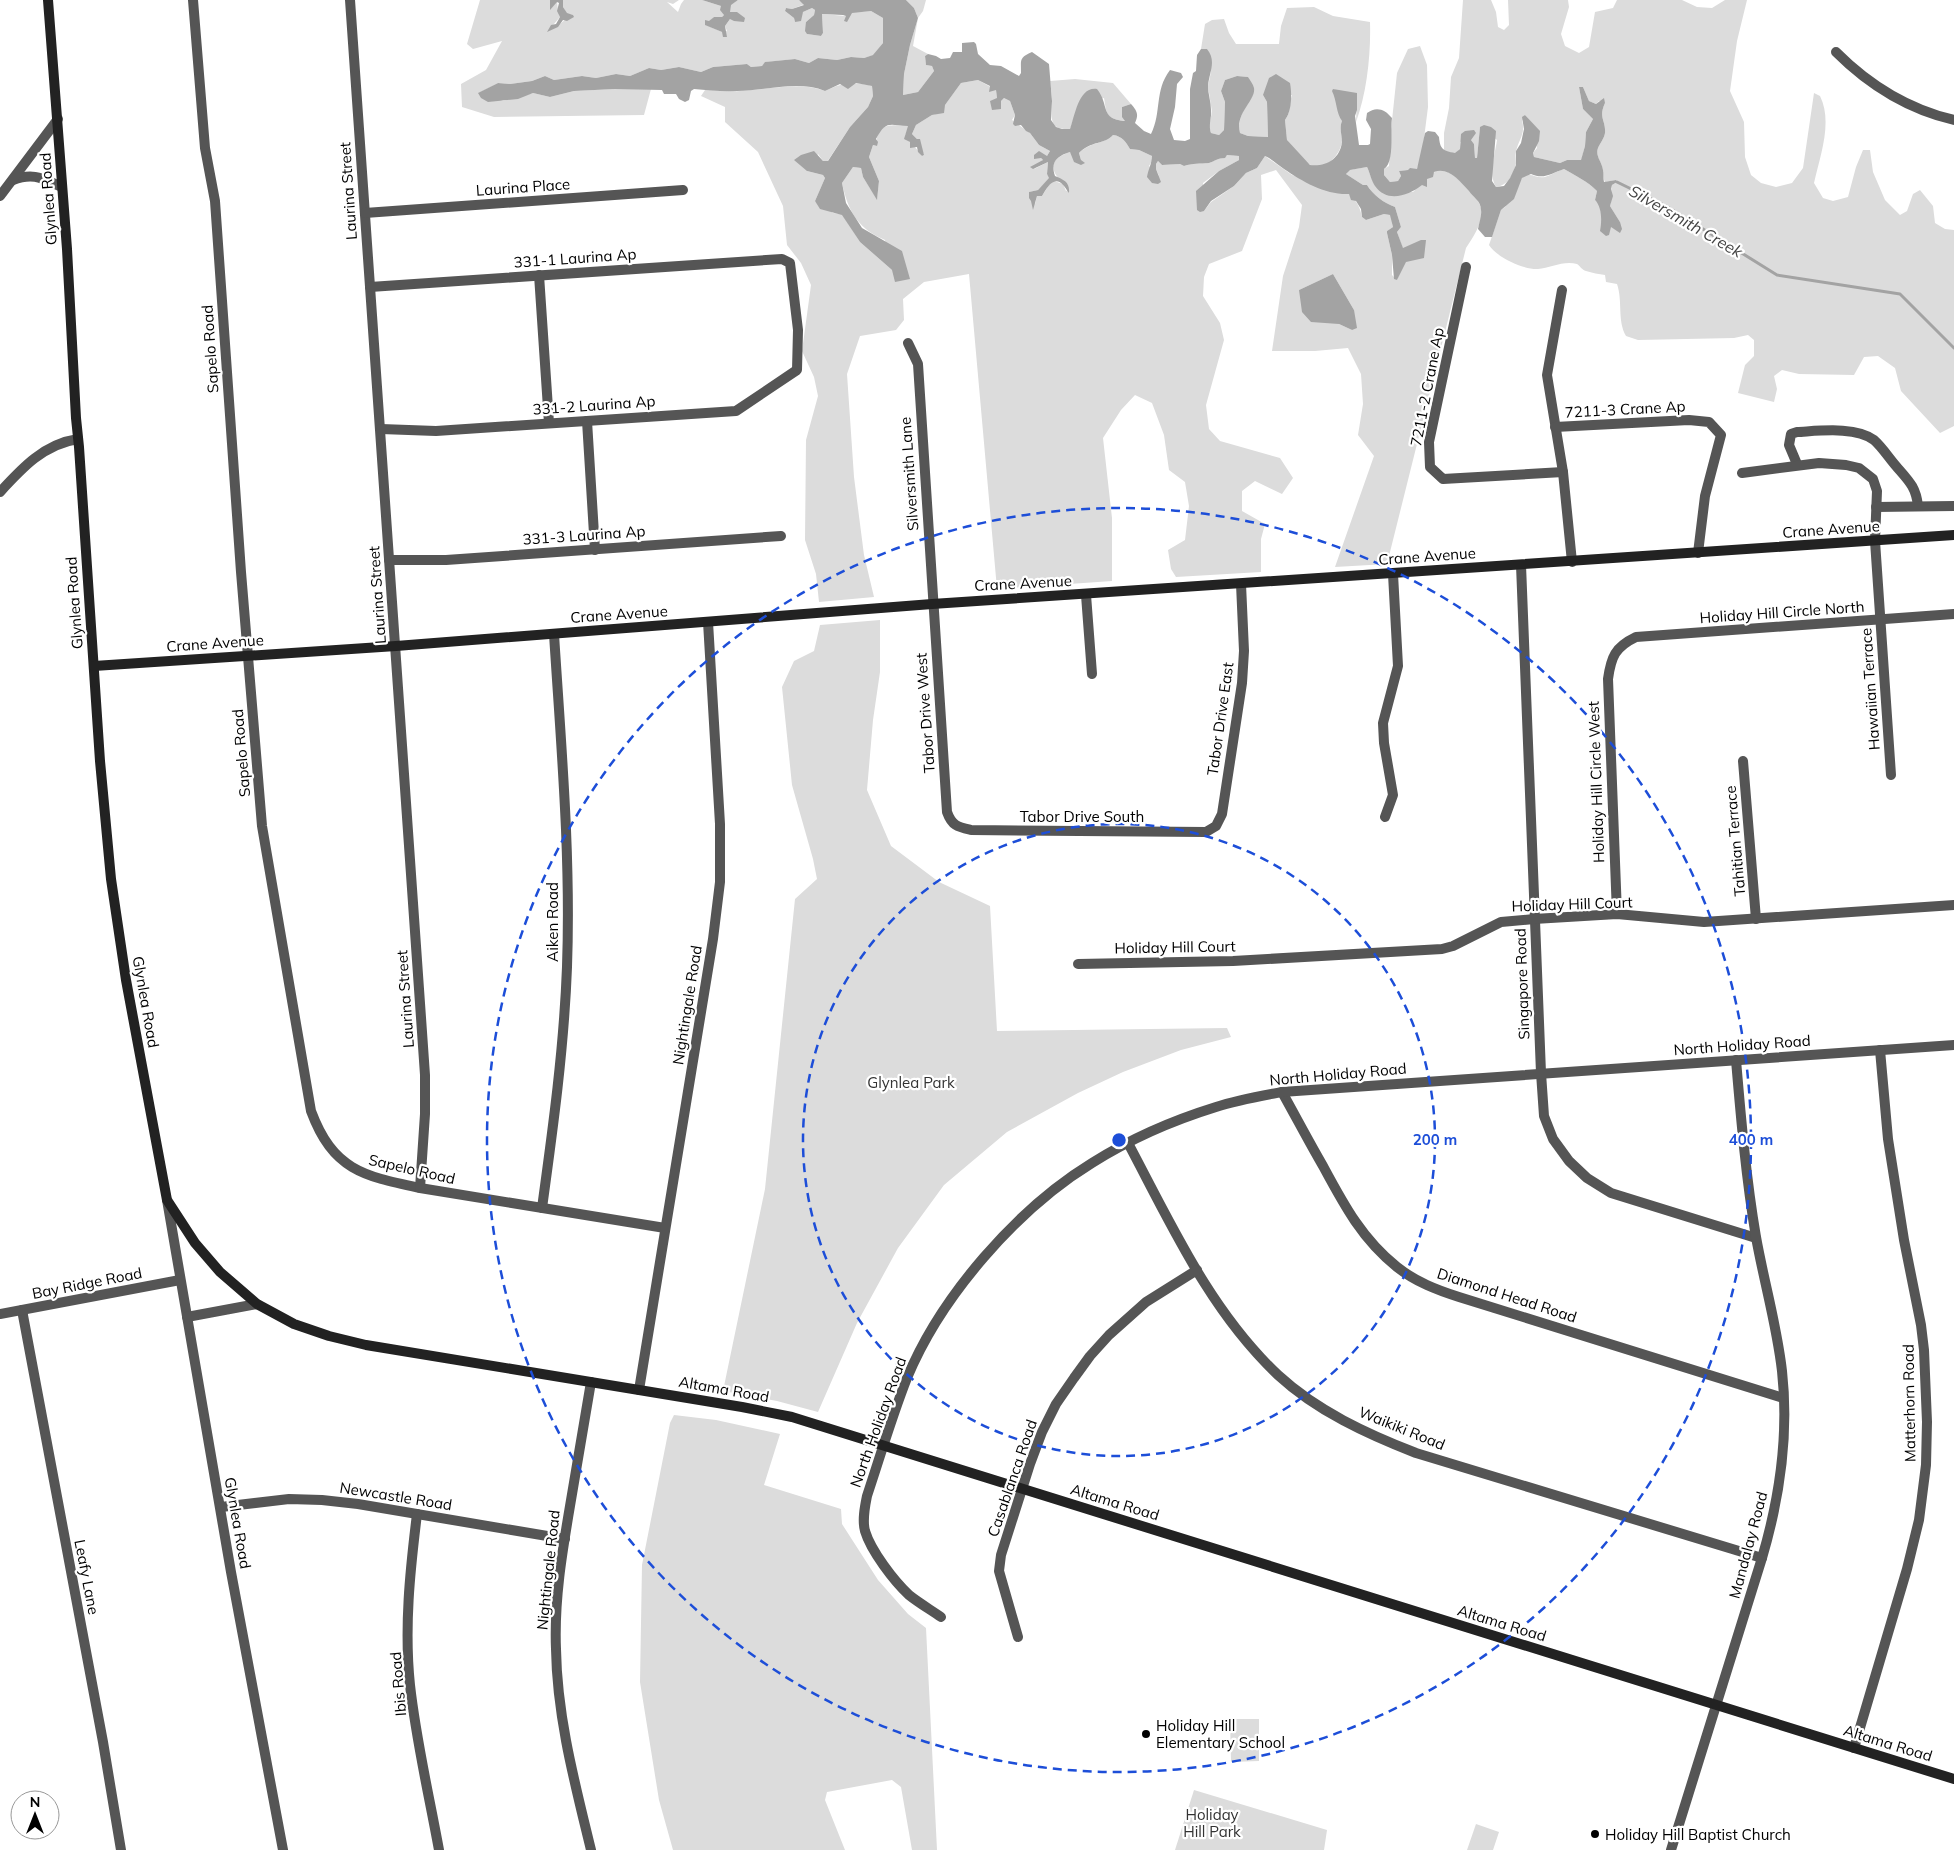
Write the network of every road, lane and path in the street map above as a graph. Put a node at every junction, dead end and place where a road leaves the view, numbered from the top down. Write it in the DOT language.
graph roads {
  1 [pos="48,0"];
  2 [pos="193,0"];
  3 [pos="350,0"];
  4 [pos="1836,52"];
  5 [pos="58,119"];
  6 [pos="1954,120"];
  7 [pos="13,180"];
  8 [pos="62,187"];
  9 [pos="683,190"];
  10 [pos="0,196"];
  11 [pos="365,213"];
  12 [pos="1466,267"];
  13 [pos="539,275"];
  14 [pos="370,287"];
  15 [pos="1562,290"];
  16 [pos="908,343"];
  17 [pos="797,370"];
  18 [pos="587,421"];
  19 [pos="549,423"];
  20 [pos="1555,427"];
  21 [pos="381,429"];
  22 [pos="78,438"];
  23 [pos="1797,464"];
  24 [pos="1563,472"];
  25 [pos="1742,472"];
  26 [pos="0,492"];
  27 [pos="1918,506"];
  28 [pos="1954,506"];
  29 [pos="1876,507"];
  30 [pos="781,536"];
  31 [pos="1954,536"];
  32 [pos="1875,541"];
  33 [pos="596,550"];
  34 [pos="1698,553"];
  35 [pos="389,560"];
  36 [pos="1572,562"];
  37 [pos="1521,565"];
  38 [pos="1393,574"];
  39 [pos="1241,584"];
  40 [pos="1086,595"];
  41 [pos="932,604"];
  42 [pos="1954,614"];
  43 [pos="1880,619"];
  44 [pos="708,622"];
  45 [pos="554,634"];
  46 [pos="396,646"];
  47 [pos="1617,650"];
  48 [pos="248,657"];
  49 [pos="94,666"];
  50 [pos="1092,674"];
  51 [pos="1743,761"];
  52 [pos="1891,775"];
  53 [pos="1385,817"];
  54 [pos="950,820"];
  55 [pos="1216,826"];
  56 [pos="1954,905"];
  57 [pos="1616,914"];
  58 [pos="1534,919"];
  59 [pos="1756,919"];
  60 [pos="1078,964"];
  61 [pos="1954,1045"];
  62 [pos="1880,1050"];
  63 [pos="1736,1060"];
  64 [pos="1540,1074"];
  65 [pos="1282,1092"];
  66 [pos="1128,1143"];
  67 [pos="420,1188"];
  68 [pos="167,1200"];
  69 [pos="542,1208"];
  70 [pos="664,1228"];
  71 [pos="1756,1238"];
  72 [pos="1197,1270"];
  73 [pos="180,1280"];
  74 [pos="257,1304"];
  75 [pos="22,1310"];
  76 [pos="0,1314"];
  77 [pos="187,1318"];
  78 [pos="591,1382"];
  79 [pos="639,1390"];
  80 [pos="1783,1398"];
  81 [pos="884,1445"];
  82 [pos="1022,1489"];
  83 [pos="221,1507"];
  84 [pos="417,1514"];
  85 [pos="565,1539"];
  86 [pos="1762,1558"];
  87 [pos="942,1617"];
  88 [pos="1018,1637"];
  89 [pos="1716,1705"];
  90 [pos="1854,1748"];
  91 [pos="1954,1779"];
  92 [pos="1674,1849"];
  93 [pos="121,1850"];
  94 [pos="282,1850"];
  95 [pos="439,1850"];
  96 [pos="591,1850"];
  1 -- 5 [label="street, Glynlea Road"];
  2 -- 48 [label="street, Sapelo Road"];
  3 -- 11 [label="street, Laurina Street"];
  4 -- 6 [label="street"];
  5 -- 7 [label="street"];
  5 -- 8 [label="street, Glynlea Road"];
  7 -- 8 [label="street"];
  7 -- 10 [label="street"];
  8 -- 22 [label="street, Glynlea Road"];
  9 -- 11 [label="street, Laurina Place"];
  11 -- 14 [label="street, Laurina Street"];
  12 -- 24 [label="street, 7211-2 Crane Ap"];
  13 -- 14 [label="street, 331-1 Laurina Ap"];
  13 -- 17 [label="street, 331-1 Laurina Ap"];
  13 -- 19 [label="street"];
  14 -- 21 [label="street, Laurina Street"];
  15 -- 20 [label="street"];
  16 -- 41 [label="street, Silversmith Lane"];
  17 -- 18 [label="street, 331-2 Laurina Ap"];
  18 -- 19 [label="street, 331-2 Laurina Ap"];
  18 -- 33 [label="street"];
  19 -- 21 [label="street, 331-2 Laurina Ap"];
  20 -- 24 [label="street"];
  20 -- 34 [label="street, 7211-3 Crane Ap"];
  21 -- 35 [label="street, Laurina Street"];
  22 -- 26 [label="street"];
  22 -- 49 [label="street, Glynlea Road"];
  23 -- 25 [label="street, Hawaiian Terrace"];
  23 -- 27 [label="street"];
  23 -- 29 [label="street, Hawaiian Terrace"];
  24 -- 36 [label="street"];
  27 -- 28 [label="street"];
  27 -- 29 [label="street"];
  29 -- 32 [label="street, Hawaiian Terrace"];
  30 -- 33 [label="street, 331-3 Laurina Ap"];
  31 -- 32 [label="street, Crane Avenue"];
  32 -- 34 [label="street, Crane Avenue"];
  32 -- 43 [label="street, Hawaiian Terrace"];
  33 -- 35 [label="street, 331-3 Laurina Ap"];
  34 -- 36 [label="street, Crane Avenue"];
  35 -- 46 [label="street, Laurina Street"];
  36 -- 37 [label="street, Crane Avenue"];
  37 -- 38 [label="street, Crane Avenue"];
  37 -- 58 [label="street, Singapore Road"];
  38 -- 39 [label="street, Crane Avenue"];
  38 -- 53 [label="street"];
  39 -- 40 [label="street, Crane Avenue"];
  39 -- 55 [label="street, Tabor Drive East"];
  40 -- 41 [label="street, Crane Avenue"];
  40 -- 50 [label="street"];
  41 -- 44 [label="street, Crane Avenue"];
  41 -- 54 [label="street, Tabor Drive West"];
  42 -- 43 [label="street, Holiday Hill Circle North"];
  43 -- 47 [label="street, Holiday Hill Circle North"];
  43 -- 52 [label="street, Hawaiian Terrace"];
  44 -- 45 [label="street, Crane Avenue"];
  44 -- 70 [label="street, Nightingale Road"];
  45 -- 46 [label="street, Crane Avenue"];
  45 -- 69 [label="street, Aiken Road"];
  46 -- 48 [label="street, Crane Avenue"];
  46 -- 67 [label="street, Laurina Street"];
  47 -- 57 [label="street, Holiday Hill Circle West"];
  48 -- 49 [label="street, Crane Avenue"];
  48 -- 67 [label="street, Sapelo Road"];
  49 -- 68 [label="street, Glynlea Road"];
  51 -- 59 [label="street, Tahitian Terrace"];
  54 -- 55 [label="street, Tabor Drive South"];
  56 -- 59 [label="street, Holiday Hill Court"];
  57 -- 58 [label="street, Holiday Hill Court"];
  57 -- 59 [label="street, Holiday Hill Court"];
  58 -- 60 [label="street, Holiday Hill Court"];
  58 -- 64 [label="street, Singapore Road"];
  61 -- 62 [label="street, North Holiday Road"];
  62 -- 63 [label="street, North Holiday Road"];
  62 -- 90 [label="street, Matterhorn Road"];
  63 -- 64 [label="street, North Holiday Road"];
  63 -- 71 [label="street, Mandalay Road"];
  64 -- 65 [label="street, North Holiday Road"];
  64 -- 71 [label="street, Singapore Road"];
  65 -- 66 [label="street, North Holiday Road"];
  65 -- 80 [label="street, Diamond Head Road"];
  66 -- 72 [label="street, Waikiki Road"];
  66 -- 81 [label="street, North Holiday Road"];
  67 -- 69 [label="street, Sapelo Road"];
  68 -- 73 [label="street, Glynlea Road"];
  68 -- 74 [label="street, Glynlea Road"];
  69 -- 70 [label="street, Sapelo Road"];
  70 -- 79 [label="street, Nightingale Road"];
  71 -- 80 [label="street, Mandalay Road"];
  72 -- 82 [label="street, Casablanca Road"];
  72 -- 86 [label="street, Waikiki Road"];
  73 -- 75 [label="street, Bay Ridge Road"];
  73 -- 77 [label="street, Glynlea Road"];
  74 -- 77 [label="street"];
  74 -- 78 [label="street, Altama Road"];
  75 -- 76 [label="street, Bay Ridge Road"];
  75 -- 93 [label="street, Leafy Lane"];
  77 -- 83 [label="street, Glynlea Road"];
  78 -- 79 [label="street, Altama Road"];
  78 -- 85 [label="street, Nightingale Road"];
  79 -- 81 [label="street, Altama Road"];
  80 -- 86 [label="street, Mandalay Road"];
  81 -- 82 [label="street, Altama Road"];
  81 -- 87 [label="street, North Holiday Road"];
  82 -- 88 [label="street, Casablanca Road"];
  82 -- 89 [label="street, Altama Road"];
  83 -- 84 [label="street, Newcastle Road"];
  83 -- 94 [label="street, Glynlea Road"];
  84 -- 85 [label="street, Newcastle Road"];
  84 -- 95 [label="street, Ibis Road"];
  85 -- 96 [label="street, Nightingale Road"];
  86 -- 89 [label="street, Mandalay Road"];
  89 -- 90 [label="street, Altama Road"];
  89 -- 92 [label="street, Mandalay Road"];
  90 -- 91 [label="street, Altama Road"];
}
